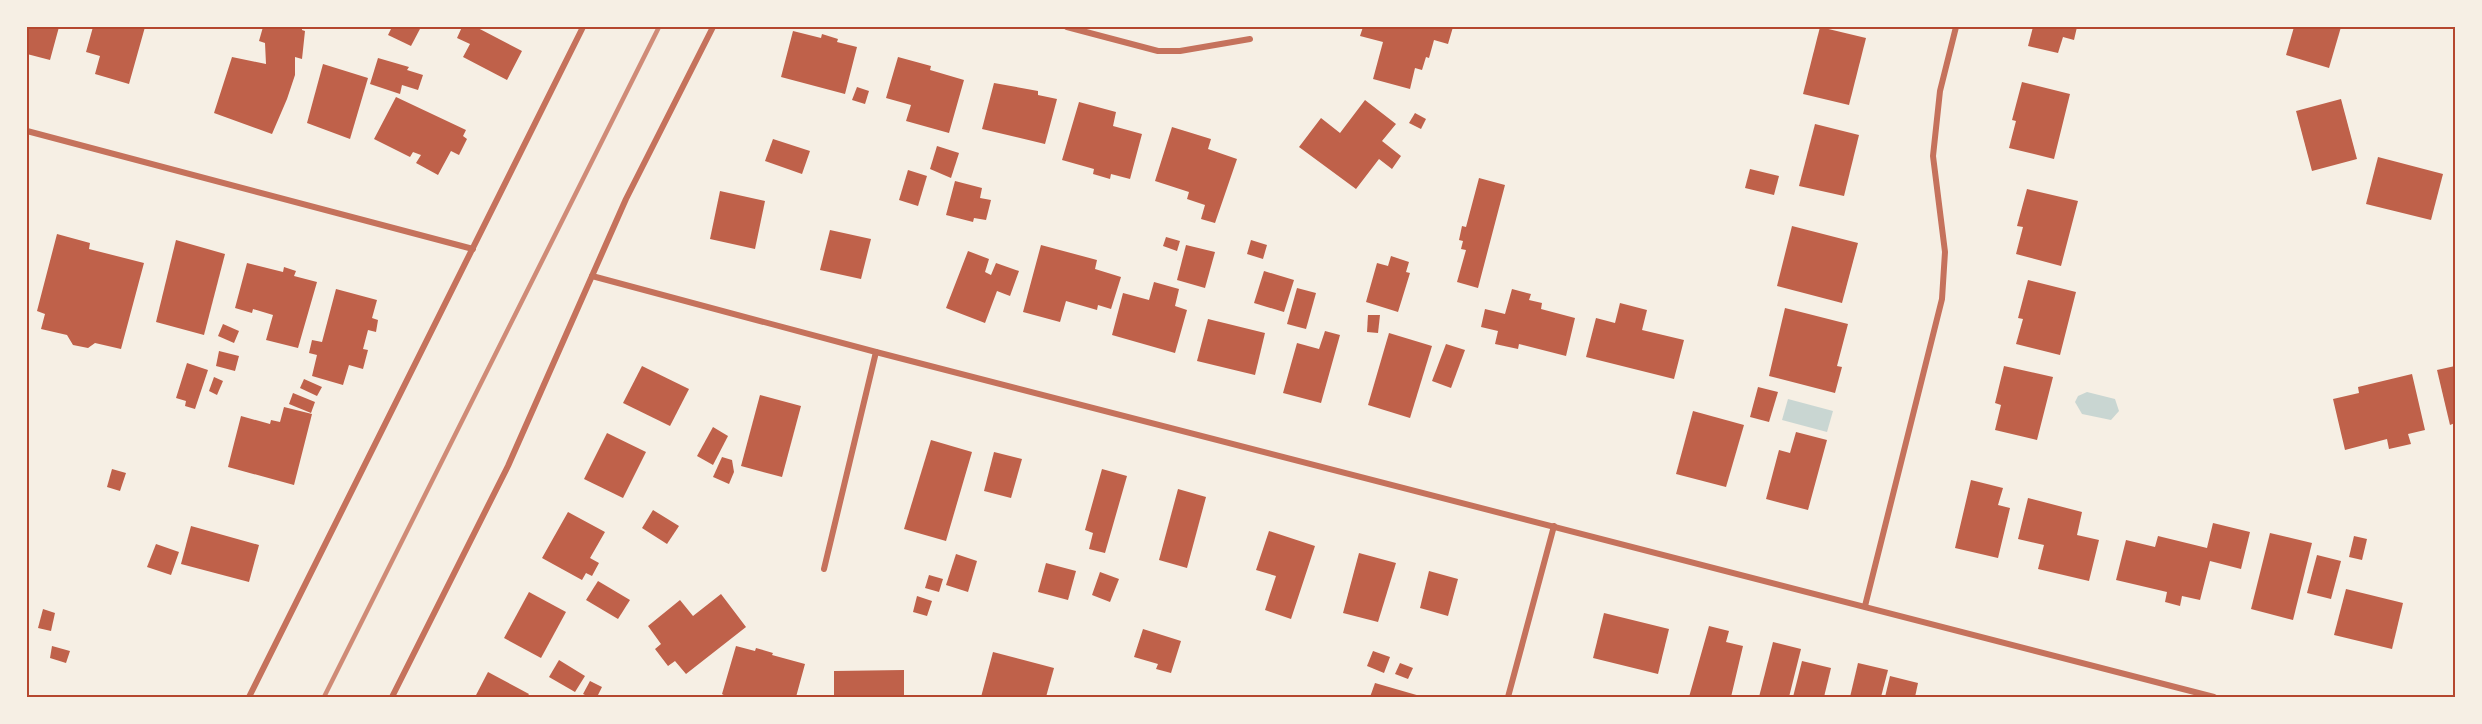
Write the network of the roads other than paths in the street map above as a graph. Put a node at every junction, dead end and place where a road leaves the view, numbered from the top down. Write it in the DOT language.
graph roads {
  1 [pos="584,27"];
  2 [pos="713,27"];
  3 [pos="1067,27"];
  4 [pos="1956,27"];
  5 [pos="1250,39"];
  6 [pos="27,131"];
  7 [pos="473,249"];
  8 [pos="592,276"];
  9 [pos="876,352"];
  10 [pos="1554,526"];
  11 [pos="824,569"];
  12 [pos="1865,606"];
  13 [pos="249,697"];
  14 [pos="392,697"];
  15 [pos="1508,697"];
  16 [pos="2214,697"];
  1 -- 7 [label="street"];
  2 -- 8 [label="street"];
  3 -- 5 [label="street"];
  4 -- 12 [label="street"];
  6 -- 7 [label="street"];
  7 -- 13 [label="street"];
  8 -- 9 [label="street"];
  8 -- 14 [label="street"];
  9 -- 10 [label="street"];
  9 -- 11 [label="street"];
  10 -- 12 [label="street"];
  10 -- 15 [label="street"];
  12 -- 16 [label="street"];
}
